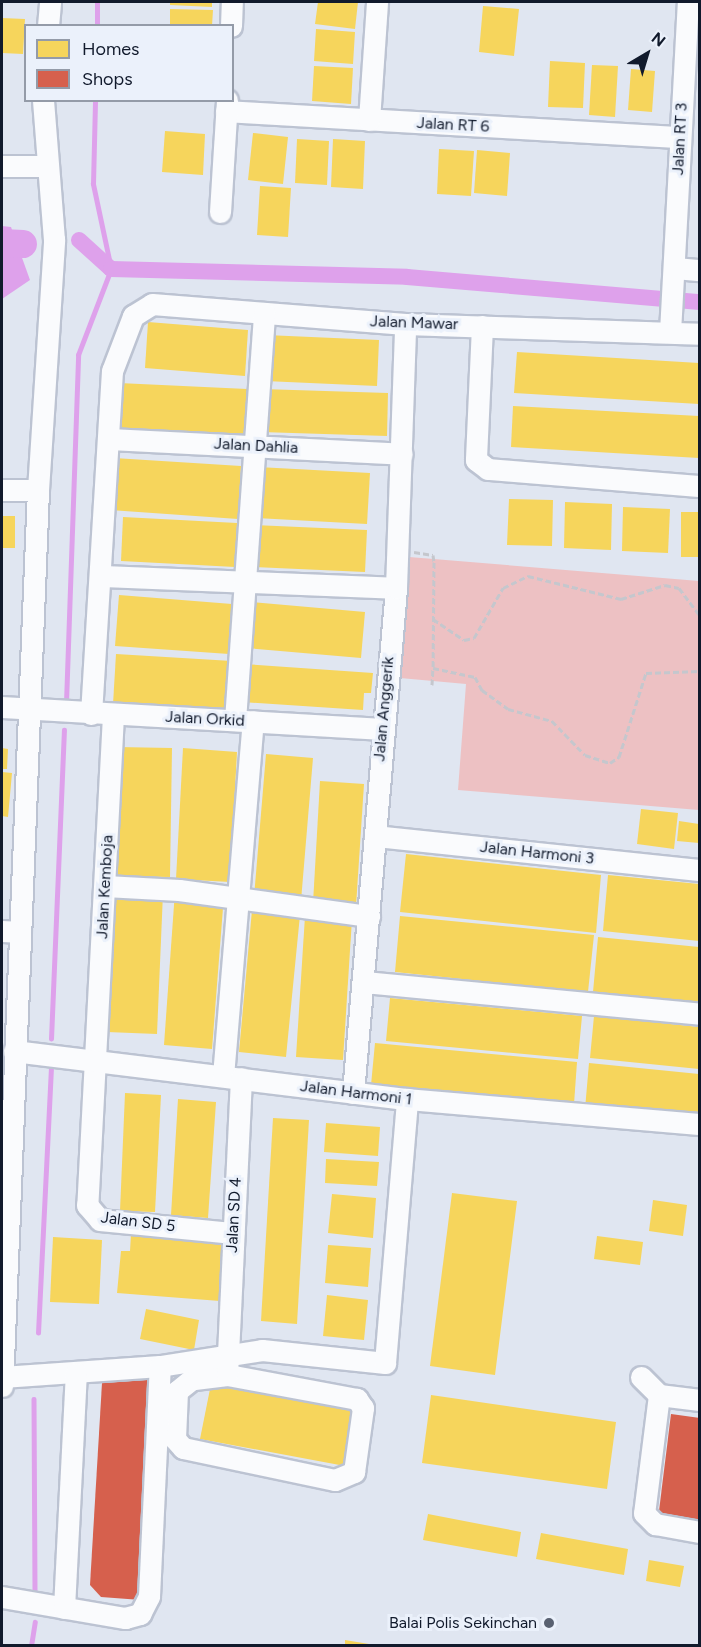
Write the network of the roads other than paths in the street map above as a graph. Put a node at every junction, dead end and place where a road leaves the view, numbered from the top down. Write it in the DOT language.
graph roads {
  1 [pos="50,2"];
  2 [pos="232,2"];
  3 [pos="377,2"];
  4 [pos="688,2"];
  5 [pos="48,24"];
  6 [pos="231,24"];
  7 [pos="43,102"];
  8 [pos="227,106"];
  9 [pos="369,120"];
  10 [pos="679,137"];
  11 [pos="2,166"];
  12 [pos="46,166"];
  13 [pos="220,212"];
  14 [pos="699,270"];
  15 [pos="675,273"];
  16 [pos="264,313"];
  17 [pos="671,322"];
  18 [pos="405,324"];
  19 [pos="482,326"];
  20 [pos="699,334"];
  21 [pos="110,439"];
  22 [pos="252,446"];
  23 [pos="402,453"];
  24 [pos="699,486"];
  25 [pos="2,490"];
  26 [pos="38,490"];
  27 [pos="101,576"];
  28 [pos="244,582"];
  29 [pos="396,588"];
  30 [pos="2,707"];
  31 [pos="29,711"];
  32 [pos="91,714"];
  33 [pos="113,715"];
  34 [pos="244,720"];
  35 [pos="381,729"];
  36 [pos="375,836"];
  37 [pos="699,870"];
  38 [pos="105,886"];
  39 [pos="238,896"];
  40 [pos="369,916"];
  41 [pos="11,932"];
  42 [pos="364,982"];
  43 [pos="699,1014"];
  44 [pos="14,1051"];
  45 [pos="97,1060"];
  46 [pos="232,1077"];
  47 [pos="353,1093"];
  48 [pos="407,1100"];
  49 [pos="699,1124"];
  50 [pos="6,1134"];
  51 [pos="233,1233"];
  52 [pos="226,1353"];
  53 [pos="159,1366"];
  54 [pos="76,1373"];
  55 [pos="228,1375"];
  56 [pos="2,1377"];
  57 [pos="641,1377"];
  58 [pos="2,1386"];
  59 [pos="659,1395"];
  60 [pos="699,1400"];
  61 [pos="699,1532"];
  62 [pos="2,1597"];
  63 [pos="64,1608"];
  1 -- 5 [label="street"];
  2 -- 6 [label="street"];
  3 -- 9 [label="street"];
  4 -- 10 [label="street, Jalan RT 3"];
  7 -- 12 [label="street"];
  8 -- 9 [label="street, Jalan RT 6"];
  8 -- 13 [label="street"];
  9 -- 10 [label="street, Jalan RT 6"];
  10 -- 15 [label="street, Jalan RT 3"];
  11 -- 12 [label="street"];
  12 -- 26 [label="street"];
  14 -- 15 [label="street"];
  15 -- 17 [label="street, Jalan RT 3"];
  16 -- 18 [label="street, Jalan Mawar"];
  16 -- 21 [label="street, Jalan Mawar"];
  16 -- 22 [label="street, Jalan SD 4"];
  17 -- 19 [label="street, Jalan Mawar"];
  17 -- 20 [label="street, Jalan Mawar"];
  18 -- 19 [label="street, Jalan Mawar"];
  18 -- 23 [label="street, Jalan Anggerik"];
  19 -- 24 [label="street"];
  21 -- 22 [label="street, Jalan Dahlia"];
  21 -- 27 [label="street"];
  22 -- 23 [label="street, Jalan Dahlia"];
  22 -- 28 [label="street, Jalan SD 4"];
  23 -- 29 [label="street, Jalan Anggerik"];
  25 -- 26 [label="street"];
  26 -- 31 [label="street"];
  27 -- 28 [label="street"];
  27 -- 32 [label="street"];
  28 -- 29 [label="street"];
  28 -- 34 [label="street, Jalan SD 4"];
  29 -- 35 [label="street, Jalan Anggerik"];
  30 -- 31 [label="street, Jalan Orkid"];
  31 -- 32 [label="street, Jalan Orkid"];
  31 -- 41 [label="street"];
  32 -- 33 [label="street, Jalan Orkid"];
  33 -- 34 [label="street, Jalan Orkid"];
  33 -- 38 [label="street, Jalan Kemboja"];
  34 -- 35 [label="street, Jalan Orkid"];
  34 -- 39 [label="street, Jalan SD 4"];
  35 -- 36 [label="street, Jalan Anggerik"];
  36 -- 37 [label="street, Jalan Harmoni 3"];
  36 -- 40 [label="street, Jalan Anggerik"];
  38 -- 39 [label="street"];
  38 -- 45 [label="street, Jalan Kemboja"];
  39 -- 40 [label="street"];
  39 -- 46 [label="street, Jalan SD 4"];
  40 -- 42 [label="street, Jalan Anggerik"];
  41 -- 44 [label="street"];
  42 -- 43 [label="street"];
  42 -- 47 [label="street, Jalan Anggerik"];
  44 -- 45 [label="street, Jalan Harmoni 1"];
  44 -- 50 [label="street"];
  45 -- 46 [label="street, Jalan Harmoni 1"];
  45 -- 51 [label="street, Jalan SD 5"];
  46 -- 47 [label="street, Jalan Harmoni 1"];
  46 -- 51 [label="street, Jalan SD 4"];
  47 -- 48 [label="street, Jalan Harmoni 1"];
  48 -- 49 [label="street, Jalan Harmoni 1"];
  48 -- 52 [label="street"];
  50 -- 56 [label="street"];
  51 -- 52 [label="street, Jalan SD 4"];
  52 -- 53 [label="street"];
  52 -- 55 [label="street, Jalan SD 4"];
  53 -- 54 [label="street"];
  53 -- 63 [label="street"];
  54 -- 56 [label="street"];
  54 -- 63 [label="street"];
  55 -- 55 [label="street"];
  56 -- 58 [label="street"];
  57 -- 59 [label="street"];
  59 -- 60 [label="street"];
  59 -- 61 [label="street"];
  62 -- 63 [label="street"];
}
